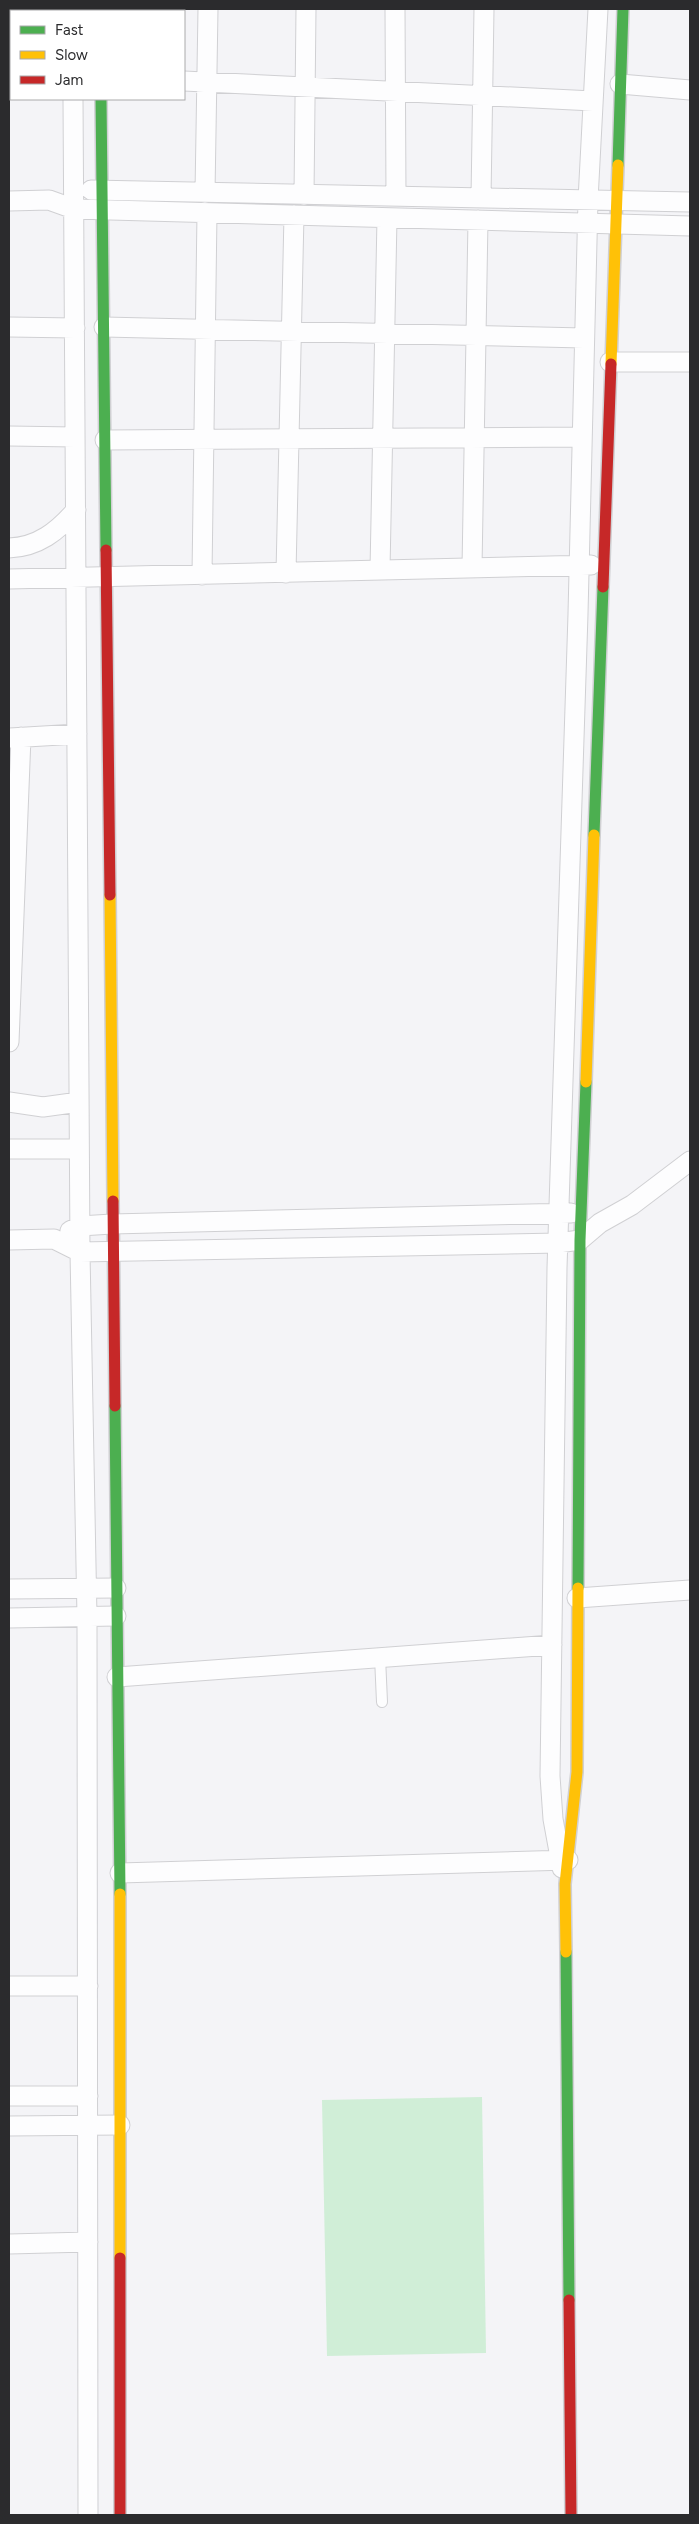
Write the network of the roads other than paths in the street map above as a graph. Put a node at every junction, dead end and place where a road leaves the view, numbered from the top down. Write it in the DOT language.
graph roads {
  1 [pos="208,9"];
  2 [pos="306,9"];
  3 [pos="395,9"];
  4 [pos="484,9"];
  5 [pos="598,9"];
  6 [pos="623,9"];
  7 [pos="185,81"];
  8 [pos="206,82"];
  9 [pos="620,84"];
  10 [pos="305,87"];
  11 [pos="690,90"];
  12 [pos="396,92"];
  13 [pos="483,96"];
  14 [pos="73,100"];
  15 [pos="101,100"];
  16 [pos="593,101"];
  17 [pos="74,190"];
  18 [pos="102,190"];
  19 [pos="205,193"];
  20 [pos="304,194"];
  21 [pos="396,196"];
  22 [pos="481,198"];
  23 [pos="49,200"];
  24 [pos="588,200"];
  25 [pos="9,201"];
  26 [pos="615,201"];
  27 [pos="690,202"];
  28 [pos="74,209"];
  29 [pos="102,210"];
  30 [pos="207,213"];
  31 [pos="294,215"];
  32 [pos="387,218"];
  33 [pos="478,220"];
  34 [pos="587,223"];
  35 [pos="615,224"];
  36 [pos="690,226"];
  37 [pos="104,326"];
  38 [pos="9,328"];
  39 [pos="75,328"];
  40 [pos="205,329"];
  41 [pos="292,331"];
  42 [pos="385,333"];
  43 [pos="476,336"];
  44 [pos="584,338"];
  45 [pos="610,362"];
  46 [pos="690,362"];
  47 [pos="9,436"];
  48 [pos="75,437"];
  49 [pos="582,437"];
  50 [pos="383,438"];
  51 [pos="474,438"];
  52 [pos="204,439"];
  53 [pos="289,439"];
  54 [pos="105,440"];
  55 [pos="76,510"];
  56 [pos="9,548"];
  57 [pos="578,565"];
  58 [pos="603,565"];
  59 [pos="472,568"];
  60 [pos="380,570"];
  61 [pos="286,573"];
  62 [pos="202,575"];
  63 [pos="76,577"];
  64 [pos="106,577"];
  65 [pos="9,579"];
  66 [pos="77,734"];
  67 [pos="15,738"];
  68 [pos="9,1042"];
  69 [pos="9,1102"];
  70 [pos="79,1102"];
  71 [pos="9,1149"];
  72 [pos="79,1149"];
  73 [pos="690,1161"];
  74 [pos="559,1212"];
  75 [pos="581,1213"];
  76 [pos="600,1223"];
  77 [pos="112,1224"];
  78 [pos="80,1226"];
  79 [pos="54,1239"];
  80 [pos="9,1240"];
  81 [pos="580,1240"];
  82 [pos="558,1242"];
  83 [pos="80,1252"];
  84 [pos="113,1252"];
  85 [pos="87,1588"];
  86 [pos="116,1588"];
  87 [pos="9,1589"];
  88 [pos="690,1590"];
  89 [pos="577,1598"];
  90 [pos="116,1616"];
  91 [pos="87,1617"];
  92 [pos="9,1618"];
  93 [pos="552,1645"];
  94 [pos="380,1658"];
  95 [pos="117,1676"];
  96 [pos="382,1702"];
  97 [pos="564,1861"];
  98 [pos="120,1873"];
  99 [pos="565,1884"];
  100 [pos="9,1986"];
  101 [pos="88,1986"];
  102 [pos="9,2096"];
  103 [pos="88,2096"];
  104 [pos="9,2126"];
  105 [pos="88,2126"];
  106 [pos="120,2126"];
  107 [pos="88,2242"];
  108 [pos="9,2244"];
  109 [pos="88,2515"];
  110 [pos="120,2515"];
  111 [pos="571,2515"];
  1 -- 8 [label="street"];
  2 -- 10 [label="street"];
  3 -- 12 [label="street"];
  4 -- 13 [label="street"];
  5 -- 16 [label="street"];
  6 -- 9 [label="street"];
  7 -- 8 [label="street"];
  8 -- 10 [label="street"];
  8 -- 19 [label="street"];
  9 -- 11 [label="street"];
  9 -- 26 [label="street"];
  10 -- 12 [label="street"];
  10 -- 20 [label="street"];
  12 -- 13 [label="street"];
  12 -- 21 [label="street"];
  13 -- 16 [label="street"];
  13 -- 22 [label="street"];
  14 -- 17 [label="street"];
  15 -- 18 [label="street"];
  16 -- 24 [label="street"];
  17 -- 18 [label="street"];
  17 -- 23 [label="street"];
  17 -- 28 [label="street"];
  18 -- 19 [label="street"];
  18 -- 29 [label="street"];
  19 -- 20 [label="street"];
  20 -- 21 [label="street"];
  21 -- 22 [label="street"];
  22 -- 24 [label="street"];
  23 -- 25 [label="street"];
  23 -- 28 [label="street"];
  24 -- 26 [label="street"];
  24 -- 34 [label="street"];
  26 -- 27 [label="street"];
  26 -- 35 [label="street"];
  28 -- 29 [label="street"];
  28 -- 39 [label="street"];
  29 -- 30 [label="street"];
  29 -- 37 [label="street"];
  30 -- 31 [label="street"];
  30 -- 40 [label="street"];
  31 -- 32 [label="street"];
  31 -- 41 [label="street"];
  32 -- 33 [label="street"];
  32 -- 42 [label="street"];
  33 -- 34 [label="street"];
  33 -- 43 [label="street"];
  34 -- 35 [label="street"];
  34 -- 44 [label="street"];
  35 -- 36 [label="street"];
  35 -- 45 [label="street"];
  37 -- 40 [label="street"];
  37 -- 54 [label="street"];
  38 -- 39 [label="street"];
  39 -- 48 [label="street"];
  40 -- 41 [label="street"];
  40 -- 52 [label="street"];
  41 -- 42 [label="street"];
  41 -- 53 [label="street"];
  42 -- 43 [label="street"];
  42 -- 50 [label="street"];
  43 -- 44 [label="street"];
  43 -- 51 [label="street"];
  44 -- 49 [label="street"];
  45 -- 46 [label="street"];
  45 -- 58 [label="street"];
  47 -- 48 [label="street"];
  48 -- 55 [label="street"];
  49 -- 51 [label="street"];
  49 -- 57 [label="street"];
  50 -- 51 [label="street"];
  50 -- 53 [label="street"];
  50 -- 60 [label="street"];
  51 -- 59 [label="street"];
  52 -- 53 [label="street"];
  52 -- 54 [label="street"];
  52 -- 62 [label="street"];
  53 -- 61 [label="street"];
  54 -- 64 [label="street"];
  55 -- 56 [label="street"];
  55 -- 63 [label="street"];
  57 -- 58 [label="street"];
  57 -- 59 [label="street"];
  57 -- 74 [label="street"];
  58 -- 75 [label="street"];
  59 -- 60 [label="street"];
  60 -- 61 [label="street"];
  61 -- 62 [label="street"];
  62 -- 64 [label="street"];
  63 -- 64 [label="street"];
  63 -- 65 [label="street"];
  63 -- 66 [label="street"];
  64 -- 77 [label="street"];
  66 -- 67 [label="street"];
  66 -- 70 [label="street"];
  67 -- 68 [label="street"];
  69 -- 70 [label="street"];
  70 -- 72 [label="street"];
  71 -- 72 [label="street"];
  72 -- 78 [label="street"];
  73 -- 76 [label="street"];
  74 -- 75 [label="street"];
  74 -- 77 [label="street"];
  74 -- 82 [label="street"];
  75 -- 76 [label="street"];
  75 -- 81 [label="street"];
  76 -- 81 [label="street"];
  77 -- 78 [label="street"];
  77 -- 84 [label="street"];
  78 -- 79 [label="street"];
  78 -- 83 [label="street"];
  79 -- 80 [label="street"];
  79 -- 83 [label="street"];
  81 -- 82 [label="street"];
  81 -- 89 [label="street"];
  82 -- 84 [label="street"];
  82 -- 93 [label="street"];
  83 -- 84 [label="street"];
  83 -- 85 [label="street"];
  84 -- 86 [label="street"];
  85 -- 86 [label="street"];
  85 -- 87 [label="street"];
  85 -- 91 [label="street"];
  86 -- 90 [label="street"];
  88 -- 89 [label="street"];
  89 -- 97 [label="street"];
  90 -- 91 [label="street"];
  90 -- 95 [label="street"];
  91 -- 92 [label="street"];
  91 -- 101 [label="street"];
  93 -- 94 [label="street"];
  93 -- 97 [label="street"];
  94 -- 95 [label="street"];
  94 -- 96 [label="lane"];
  95 -- 98 [label="street"];
  97 -- 98 [label="street"];
  97 -- 99 [label="street"];
  98 -- 106 [label="street"];
  99 -- 111 [label="street"];
  100 -- 101 [label="street"];
  101 -- 103 [label="street"];
  102 -- 103 [label="street"];
  103 -- 105 [label="street"];
  104 -- 105 [label="street"];
  105 -- 106 [label="street"];
  105 -- 107 [label="street"];
  106 -- 110 [label="street"];
  107 -- 108 [label="street"];
  107 -- 109 [label="street"];
}
